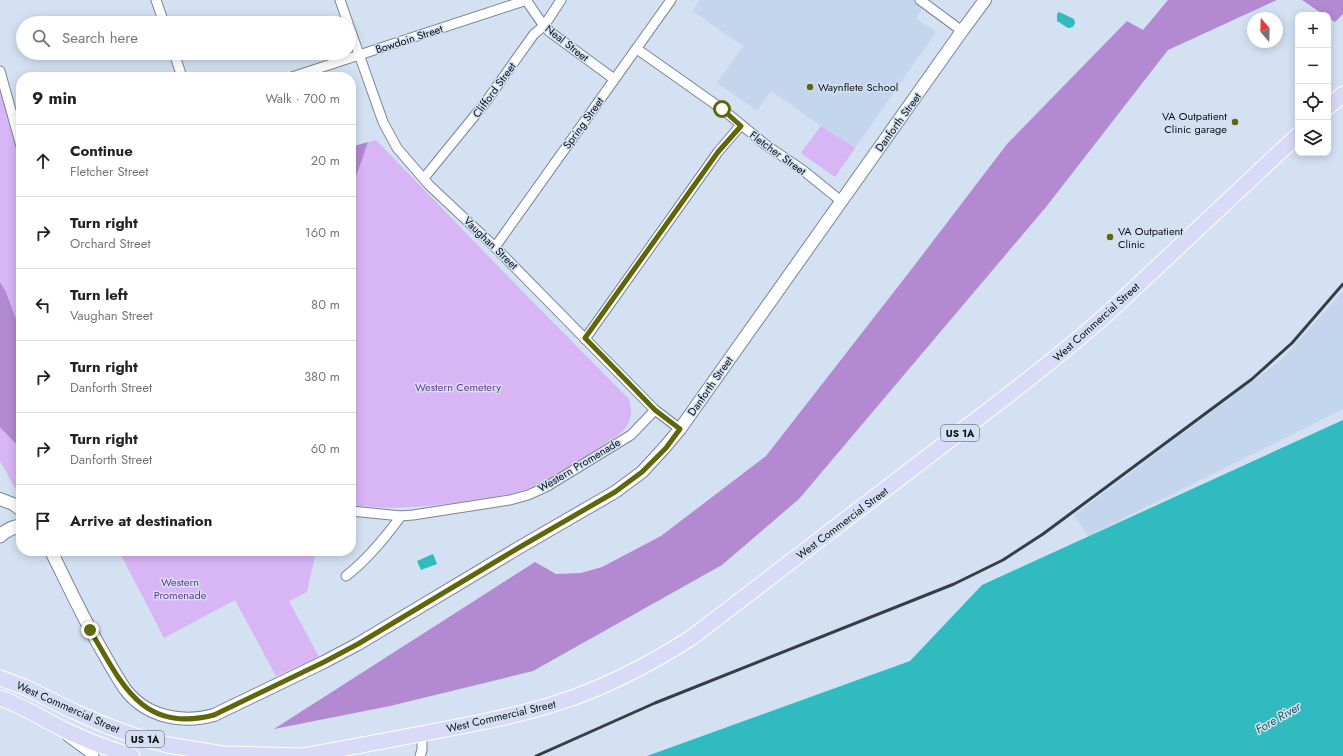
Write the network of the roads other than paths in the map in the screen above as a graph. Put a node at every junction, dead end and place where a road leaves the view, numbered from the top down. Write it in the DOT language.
graph roads {
  1 [pos="156,0"];
  2 [pos="340,0"];
  3 [pos="526,0"];
  4 [pos="561,0"];
  5 [pos="671,0"];
  6 [pos="920,0"];
  7 [pos="986,0"];
  8 [pos="162,16"];
  9 [pos="346,16"];
  10 [pos="544,26"];
  11 [pos="962,31"];
  12 [pos="356,46"];
  13 [pos="637,49"];
  14 [pos="359,55"];
  15 [pos="356,56"];
  16 [pos="176,60"];
  17 [pos="344,60"];
  18 [pos="0,71"];
  19 [pos="180,72"];
  20 [pos="307,72"];
  21 [pos="614,80"];
  22 [pos="1343,94"];
  23 [pos="1331,104"];
  24 [pos="741,126"];
  25 [pos="16,128"];
  26 [pos="1295,138"];
  27 [pos="424,178"];
  28 [pos="841,201"];
  29 [pos="495,247"];
  30 [pos="585,338"];
  31 [pos="655,410"];
  32 [pos="680,429"];
  33 [pos="0,499"];
  34 [pos="16,507"];
  35 [pos="356,512"];
  36 [pos="401,516"];
  37 [pos="16,527"];
  38 [pos="0,536"];
  39 [pos="53,556"];
  40 [pos="346,576"];
  41 [pos="0,678"];
  42 [pos="0,698"];
  43 [pos="43,719"];
  44 [pos="422,734"];
  45 [pos="94,756"];
  46 [pos="132,756"];
  47 [pos="301,756"];
  48 [pos="420,756"];
  1 -- 8 [label="street"];
  2 -- 9 [label="street"];
  3 -- 10 [label="street, Neal Street"];
  3 -- 14 [label="street, Bowdoin Street"];
  4 -- 10 [label="street, Clifford Street"];
  5 -- 13 [label="street, Spring Street"];
  6 -- 11 [label="street"];
  7 -- 11 [label="street, Danforth Street"];
  10 -- 21 [label="street, Neal Street"];
  10 -- 27 [label="street, Clifford Street"];
  11 -- 28 [label="street, Danforth Street"];
  12 -- 14 [label="street, Vaughan Street"];
  13 -- 21 [label="street, Spring Street"];
  13 -- 24 [label="street, Fletcher Street"];
  14 -- 15 [label="street, Bowdoin Street"];
  14 -- 27 [label="street, Vaughan Street"];
  16 -- 19 [label="street"];
  17 -- 20 [label="street, Bowdoin Street"];
  18 -- 25 [label="street"];
  21 -- 29 [label="street, Spring Street"];
  22 -- 23 [label="main road"];
  24 -- 28 [label="street, Fletcher Street"];
  24 -- 30 [label="street"];
  26 -- 44 [label="main road, West Commercial Street / US 1A"];
  27 -- 29 [label="street, Vaughan Street"];
  28 -- 32 [label="street, Danforth Street"];
  29 -- 30 [label="street, Vaughan Street"];
  30 -- 31 [label="street, Vaughan Street"];
  31 -- 32 [label="street, Vaughan Street"];
  31 -- 36 [label="street, Western Promenade"];
  32 -- 39 [label="street, Danforth Street"];
  33 -- 34 [label="street"];
  35 -- 36 [label="street, Western Promenade"];
  36 -- 40 [label="street"];
  37 -- 38 [label="main road"];
  41 -- 47 [label="main road, West Commercial Street / US 1A"];
  42 -- 43 [label="main road, West Commercial Street / US 1A"];
  43 -- 45 [label="street"];
  43 -- 46 [label="main road, West Commercial Street / US 1A"];
  44 -- 47 [label="main road, West Commercial Street / US 1A"];
  44 -- 48 [label="street"];
}
